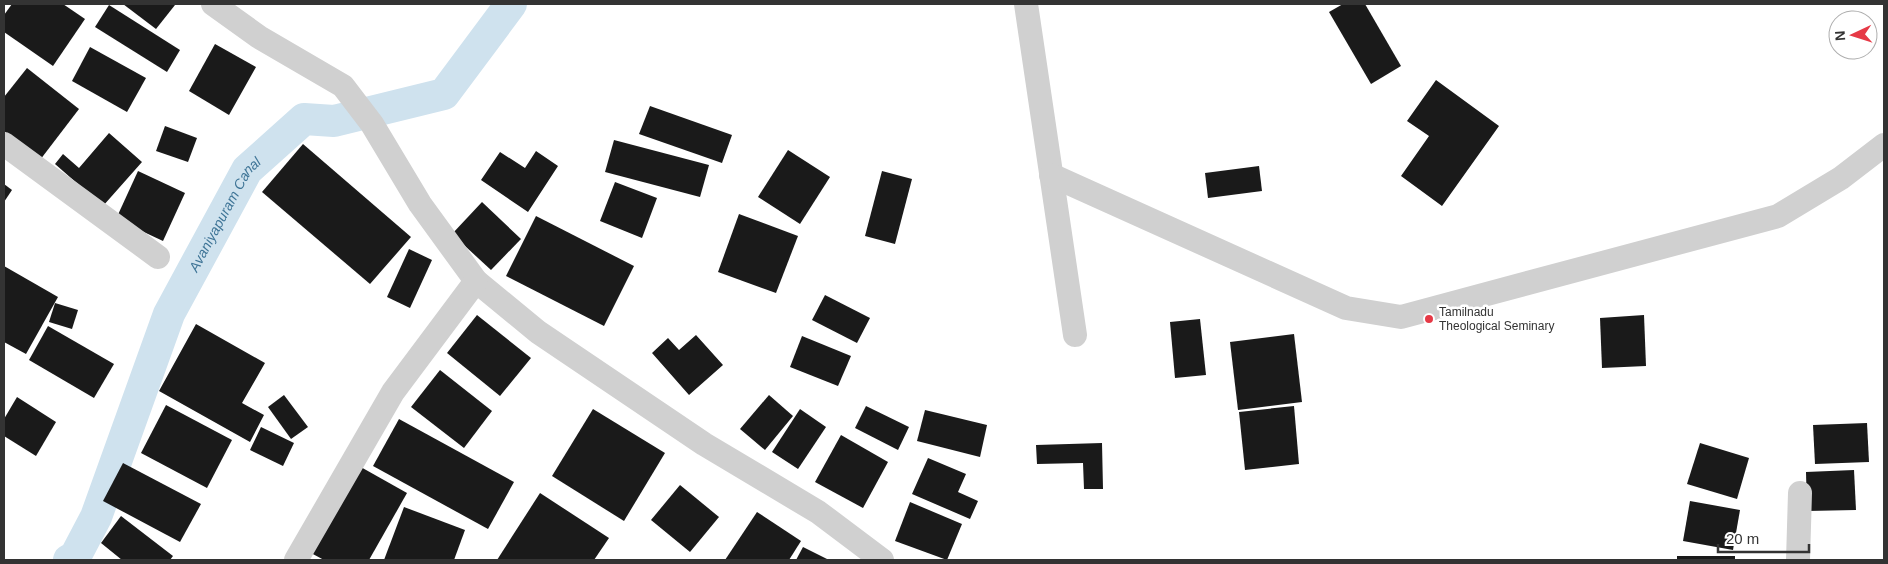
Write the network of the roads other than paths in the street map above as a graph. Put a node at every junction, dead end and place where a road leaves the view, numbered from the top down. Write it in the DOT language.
graph roads {
  1 [pos="213,4"];
  2 [pos="1026,4"];
  3 [pos="4,144"];
  4 [pos="1884,145"];
  5 [pos="1052,175"];
  6 [pos="158,257"];
  7 [pos="476,281"];
  8 [pos="1075,335"];
  9 [pos="1800,493"];
  10 [pos="296,560"];
  11 [pos="882,560"];
  12 [pos="1798,560"];
  1 -- 7 [label="street"];
  2 -- 5 [label="street"];
  3 -- 6 [label="street"];
  4 -- 5 [label="street"];
  5 -- 8 [label="street"];
  7 -- 10 [label="street"];
  7 -- 11 [label="street"];
  9 -- 12 [label="street"];
}
